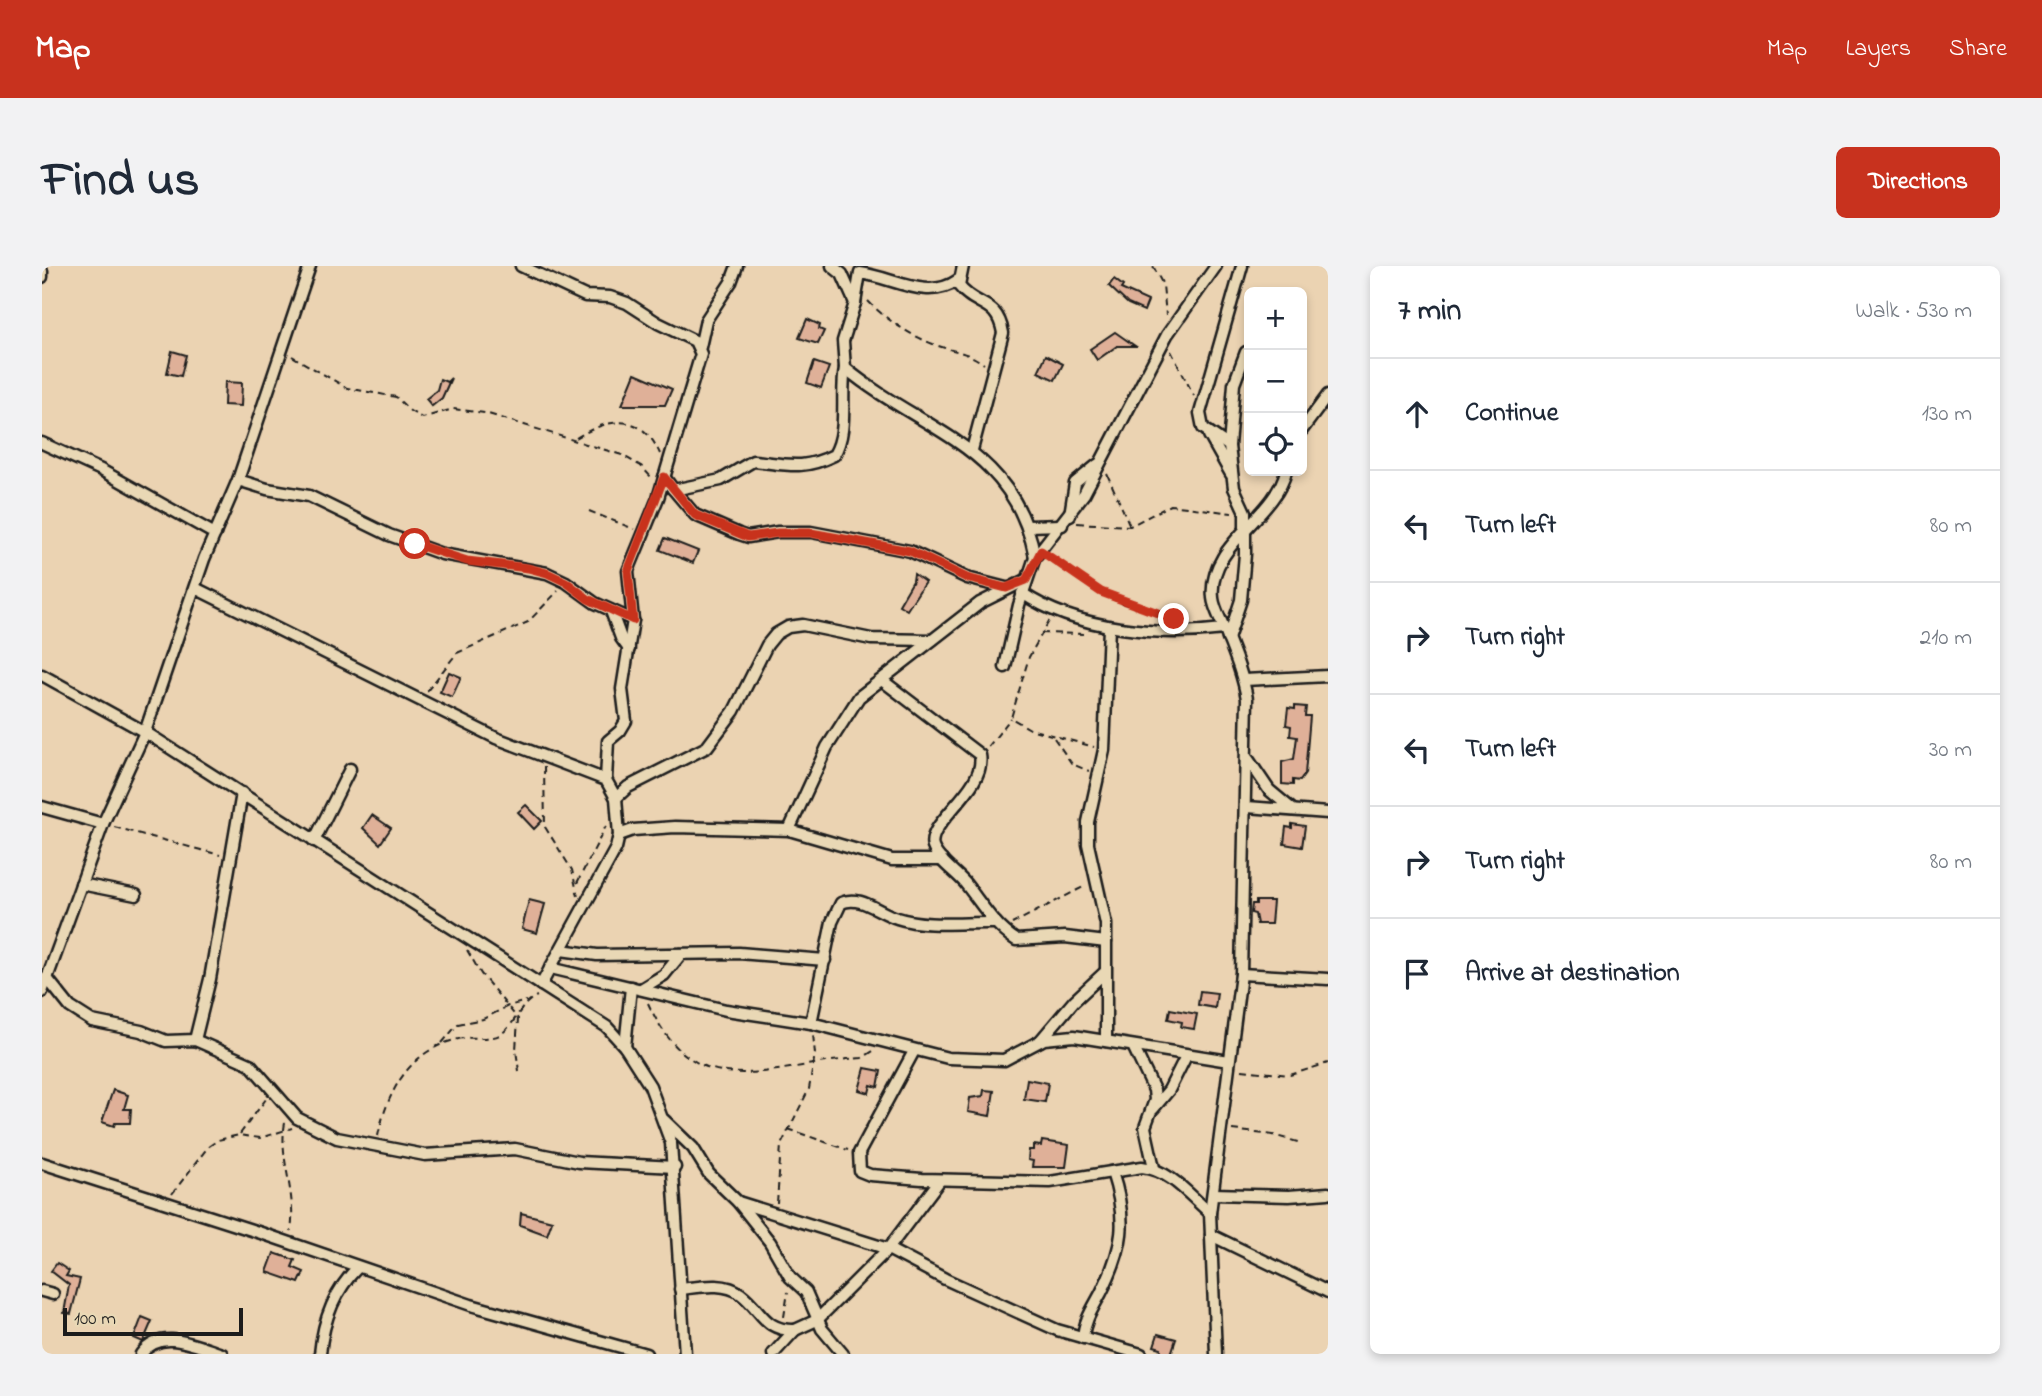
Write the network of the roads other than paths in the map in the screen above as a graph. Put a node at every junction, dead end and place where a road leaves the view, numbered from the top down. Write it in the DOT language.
graph roads {
  1 [pos="310,266"];
  2 [pos="521,266"];
  3 [pos="737,266"];
  4 [pos="832,266"];
  5 [pos="963,266"];
  6 [pos="1216,266"];
  7 [pos="1242,266"];
  8 [pos="861,269"];
  9 [pos="42,271"];
  10 [pos="42,277"];
  11 [pos="958,280"];
  12 [pos="855,303"];
  13 [pos="700,347"];
  14 [pos="1244,357"];
  15 [pos="845,368"];
  16 [pos="1328,395"];
  17 [pos="1307,422"];
  18 [pos="1207,432"];
  19 [pos="42,443"];
  20 [pos="1229,446"];
  21 [pos="972,450"];
  22 [pos="665,474"];
  23 [pos="1284,476"];
  24 [pos="1232,477"];
  25 [pos="238,480"];
  26 [pos="673,489"];
  27 [pos="1028,526"];
  28 [pos="1062,526"];
  29 [pos="1244,531"];
  30 [pos="215,534"];
  31 [pos="1038,554"];
  32 [pos="1026,580"];
  33 [pos="195,588"];
  34 [pos="1006,588"];
  35 [pos="1022,593"];
  36 [pos="611,611"];
  37 [pos="633,620"];
  38 [pos="1106,627"];
  39 [pos="1226,634"];
  40 [pos="932,640"];
  41 [pos="629,649"];
  42 [pos="1005,667"];
  43 [pos="42,675"];
  44 [pos="1328,676"];
  45 [pos="1244,680"];
  46 [pos="883,681"];
  47 [pos="145,733"];
  48 [pos="1246,756"];
  49 [pos="350,769"];
  50 [pos="606,780"];
  51 [pos="242,793"];
  52 [pos="616,798"];
  53 [pos="42,807"];
  54 [pos="1247,807"];
  55 [pos="1293,810"];
  56 [pos="1328,813"];
  57 [pos="103,824"];
  58 [pos="789,830"];
  59 [pos="619,835"];
  60 [pos="314,841"];
  61 [pos="942,860"];
  62 [pos="81,884"];
  63 [pos="136,895"];
  64 [pos="1000,927"];
  65 [pos="1106,942"];
  66 [pos="561,950"];
  67 [pos="681,954"];
  68 [pos="825,960"];
  69 [pos="550,968"];
  70 [pos="1104,973"];
  71 [pos="1241,974"];
  72 [pos="46,977"];
  73 [pos="1328,979"];
  74 [pos="541,985"];
  75 [pos="636,988"];
  76 [pos="42,992"];
  77 [pos="811,1023"];
  78 [pos="195,1040"];
  79 [pos="1039,1041"];
  80 [pos="1106,1041"];
  81 [pos="1133,1046"];
  82 [pos="625,1048"];
  83 [pos="914,1051"];
  84 [pos="1186,1056"];
  85 [pos="1229,1062"];
  86 [pos="1151,1112"];
  87 [pos="663,1120"];
  88 [pos="42,1163"];
  89 [pos="675,1167"];
  90 [pos="1154,1168"];
  91 [pos="1112,1172"];
  92 [pos="940,1180"];
  93 [pos="1328,1193"];
  94 [pos="1213,1194"];
  95 [pos="738,1202"];
  96 [pos="1210,1213"];
  97 [pos="1211,1235"];
  98 [pos="888,1249"];
  99 [pos="358,1267"];
  100 [pos="680,1289"];
  101 [pos="42,1291"];
  102 [pos="1328,1293"];
  103 [pos="53,1294"];
  104 [pos="817,1320"];
  105 [pos="795,1330"];
  106 [pos="1083,1338"];
  107 [pos="141,1354"];
  108 [pos="222,1354"];
  109 [pos="320,1354"];
  110 [pos="646,1354"];
  111 [pos="685,1354"];
  112 [pos="773,1354"];
  113 [pos="843,1354"];
  114 [pos="1142,1354"];
  115 [pos="1216,1354"];
  1 -- 25 [label="street"];
  2 -- 13 [label="street"];
  3 -- 13 [label="street"];
  4 -- 12 [label="street"];
  5 -- 11 [label="street"];
  6 -- 28 [label="street"];
  7 -- 18 [label="street"];
  8 -- 11 [label="street"];
  8 -- 12 [label="street"];
  9 -- 10 [label="street"];
  11 -- 21 [label="street"];
  12 -- 15 [label="street"];
  13 -- 22 [label="street"];
  14 -- 20 [label="street"];
  15 -- 21 [label="street"];
  15 -- 26 [label="street"];
  16 -- 17 [label="street"];
  18 -- 20 [label="street"];
  18 -- 24 [label="street"];
  19 -- 30 [label="street"];
  20 -- 24 [label="street"];
  21 -- 27 [label="street"];
  22 -- 26 [label="street"];
  22 -- 37 [label="street"];
  23 -- 29 [label="street"];
  24 -- 29 [label="street"];
  25 -- 30 [label="street"];
  25 -- 36 [label="street"];
  26 -- 34 [label="street"];
  27 -- 28 [label="street"];
  27 -- 31 [label="street"];
  28 -- 31 [label="street"];
  29 -- 39 [label="street"];
  29 -- 39 [label="street"];
  30 -- 33 [label="street"];
  31 -- 32 [label="street"];
  32 -- 34 [label="street"];
  32 -- 35 [label="street"];
  33 -- 47 [label="street"];
  33 -- 50 [label="street"];
  34 -- 40 [label="street"];
  35 -- 38 [label="street"];
  35 -- 42 [label="street"];
  36 -- 37 [label="street"];
  36 -- 41 [label="street"];
  37 -- 41 [label="street"];
  38 -- 39 [label="street"];
  38 -- 65 [label="street"];
  39 -- 45 [label="street"];
  40 -- 46 [label="street"];
  40 -- 52 [label="street"];
  41 -- 50 [label="street"];
  43 -- 47 [label="street"];
  44 -- 45 [label="street"];
  45 -- 48 [label="street"];
  46 -- 58 [label="street"];
  46 -- 61 [label="street"];
  47 -- 51 [label="street"];
  47 -- 57 [label="street"];
  48 -- 54 [label="street"];
  48 -- 55 [label="street"];
  49 -- 60 [label="street"];
  50 -- 52 [label="street"];
  51 -- 60 [label="street"];
  51 -- 78 [label="street"];
  52 -- 59 [label="street"];
  53 -- 57 [label="street"];
  54 -- 55 [label="street"];
  54 -- 71 [label="street"];
  55 -- 56 [label="street"];
  57 -- 62 [label="street"];
  58 -- 59 [label="street"];
  58 -- 61 [label="street"];
  59 -- 66 [label="street"];
  60 -- 74 [label="street"];
  61 -- 64 [label="street"];
  62 -- 63 [label="street"];
  62 -- 72 [label="street"];
  64 -- 65 [label="street"];
  64 -- 68 [label="street"];
  65 -- 70 [label="street"];
  66 -- 67 [label="street"];
  66 -- 69 [label="street"];
  67 -- 68 [label="street"];
  67 -- 75 [label="street"];
  68 -- 77 [label="street"];
  69 -- 74 [label="street"];
  69 -- 75 [label="street"];
  70 -- 79 [label="street"];
  70 -- 80 [label="street"];
  71 -- 73 [label="street"];
  71 -- 85 [label="street"];
  72 -- 76 [label="street"];
  72 -- 78 [label="street"];
  74 -- 82 [label="street"];
  75 -- 77 [label="street"];
  75 -- 82 [label="street"];
  77 -- 83 [label="street"];
  78 -- 89 [label="street"];
  79 -- 80 [label="street"];
  79 -- 83 [label="street"];
  80 -- 81 [label="street"];
  81 -- 84 [label="street"];
  81 -- 86 [label="street"];
  82 -- 87 [label="street"];
  83 -- 92 [label="street"];
  84 -- 85 [label="street"];
  84 -- 86 [label="street"];
  85 -- 94 [label="street"];
  86 -- 90 [label="street"];
  87 -- 89 [label="street"];
  87 -- 95 [label="street"];
  88 -- 99 [label="street"];
  89 -- 100 [label="street"];
  90 -- 91 [label="street"];
  90 -- 96 [label="street"];
  91 -- 92 [label="street"];
  91 -- 106 [label="street"];
  92 -- 98 [label="street"];
  93 -- 94 [label="street"];
  94 -- 96 [label="street"];
  95 -- 98 [label="street"];
  95 -- 104 [label="street"];
  96 -- 97 [label="street"];
  97 -- 102 [label="street"];
  97 -- 115 [label="street"];
  98 -- 104 [label="street"];
  98 -- 106 [label="street"];
  99 -- 109 [label="street"];
  99 -- 110 [label="street"];
  100 -- 105 [label="street"];
  100 -- 111 [label="street"];
  101 -- 103 [label="street"];
  104 -- 105 [label="street"];
  104 -- 113 [label="street"];
  105 -- 112 [label="street"];
  106 -- 114 [label="street"];
  107 -- 108 [label="street"];
}
